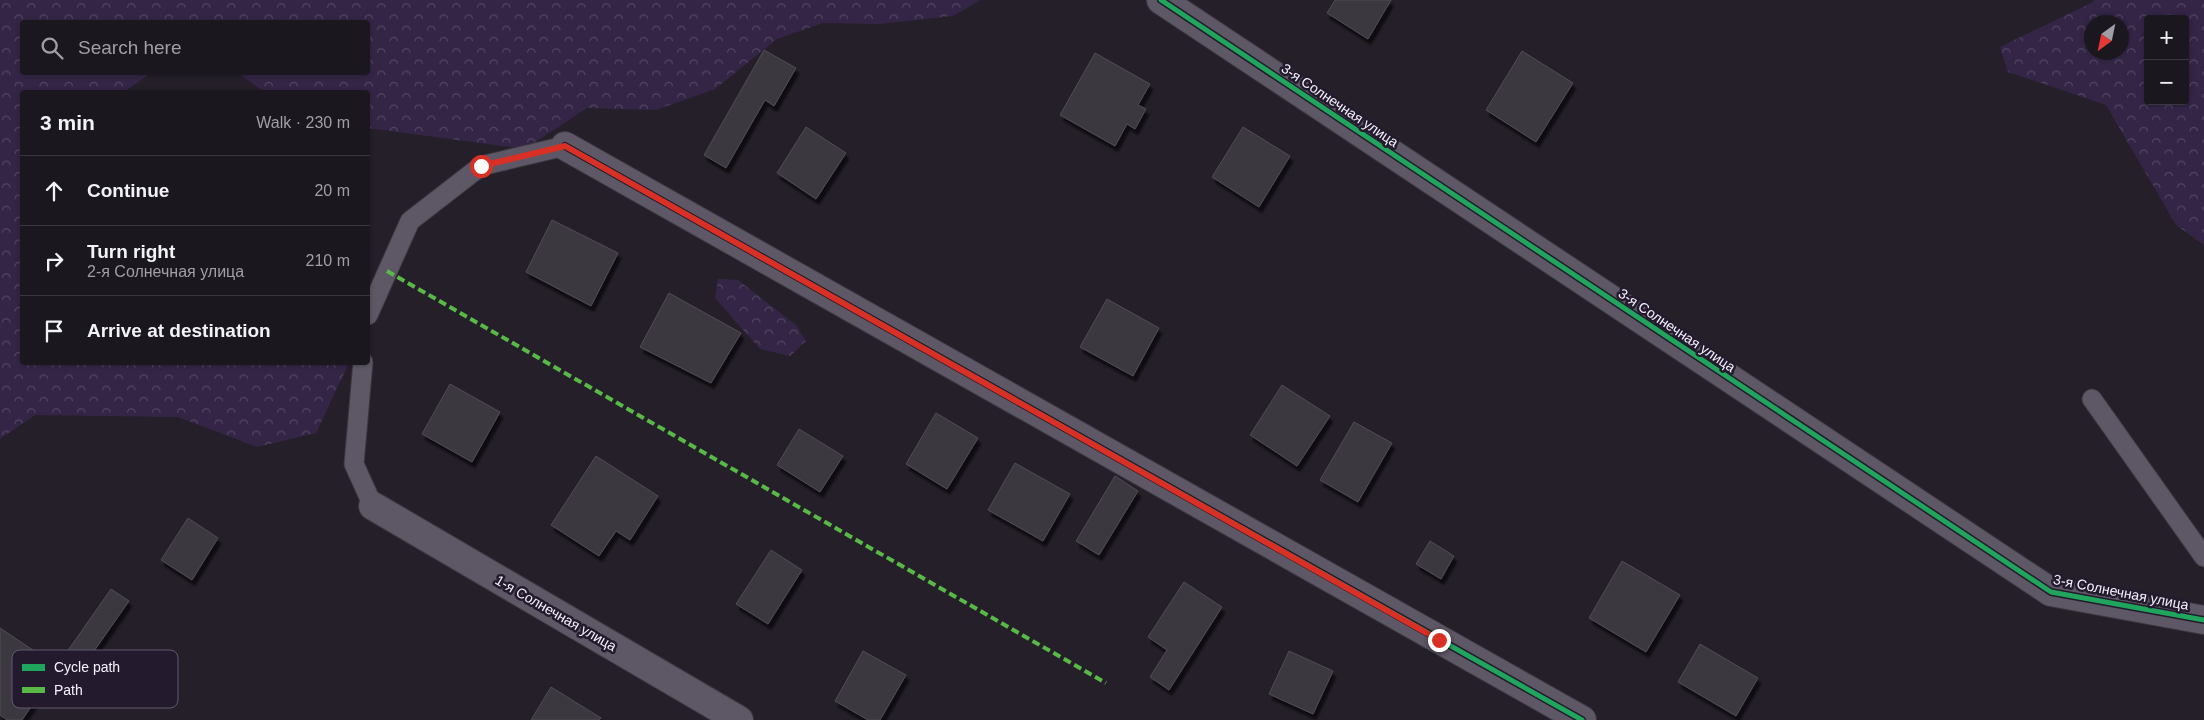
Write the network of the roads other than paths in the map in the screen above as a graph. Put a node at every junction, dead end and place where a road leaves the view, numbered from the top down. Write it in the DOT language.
graph roads {
  1 [pos="1161,0"];
  2 [pos="565,146"];
  3 [pos="370,311"];
  4 [pos="363,365"];
  5 [pos="2092,399"];
  6 [pos="373,506"];
  7 [pos="2204,557"];
  8 [pos="2204,620"];
  9 [pos="739,720"];
  10 [pos="1582,720"];
  1 -- 8 [label="street, 3-я Солнечная улица"];
  2 -- 3 [label="lane"];
  2 -- 10 [label="street"];
  4 -- 6 [label="lane"];
  5 -- 7 [label="lane"];
  6 -- 9 [label="street, 1-я Солнечная улица"];
}
